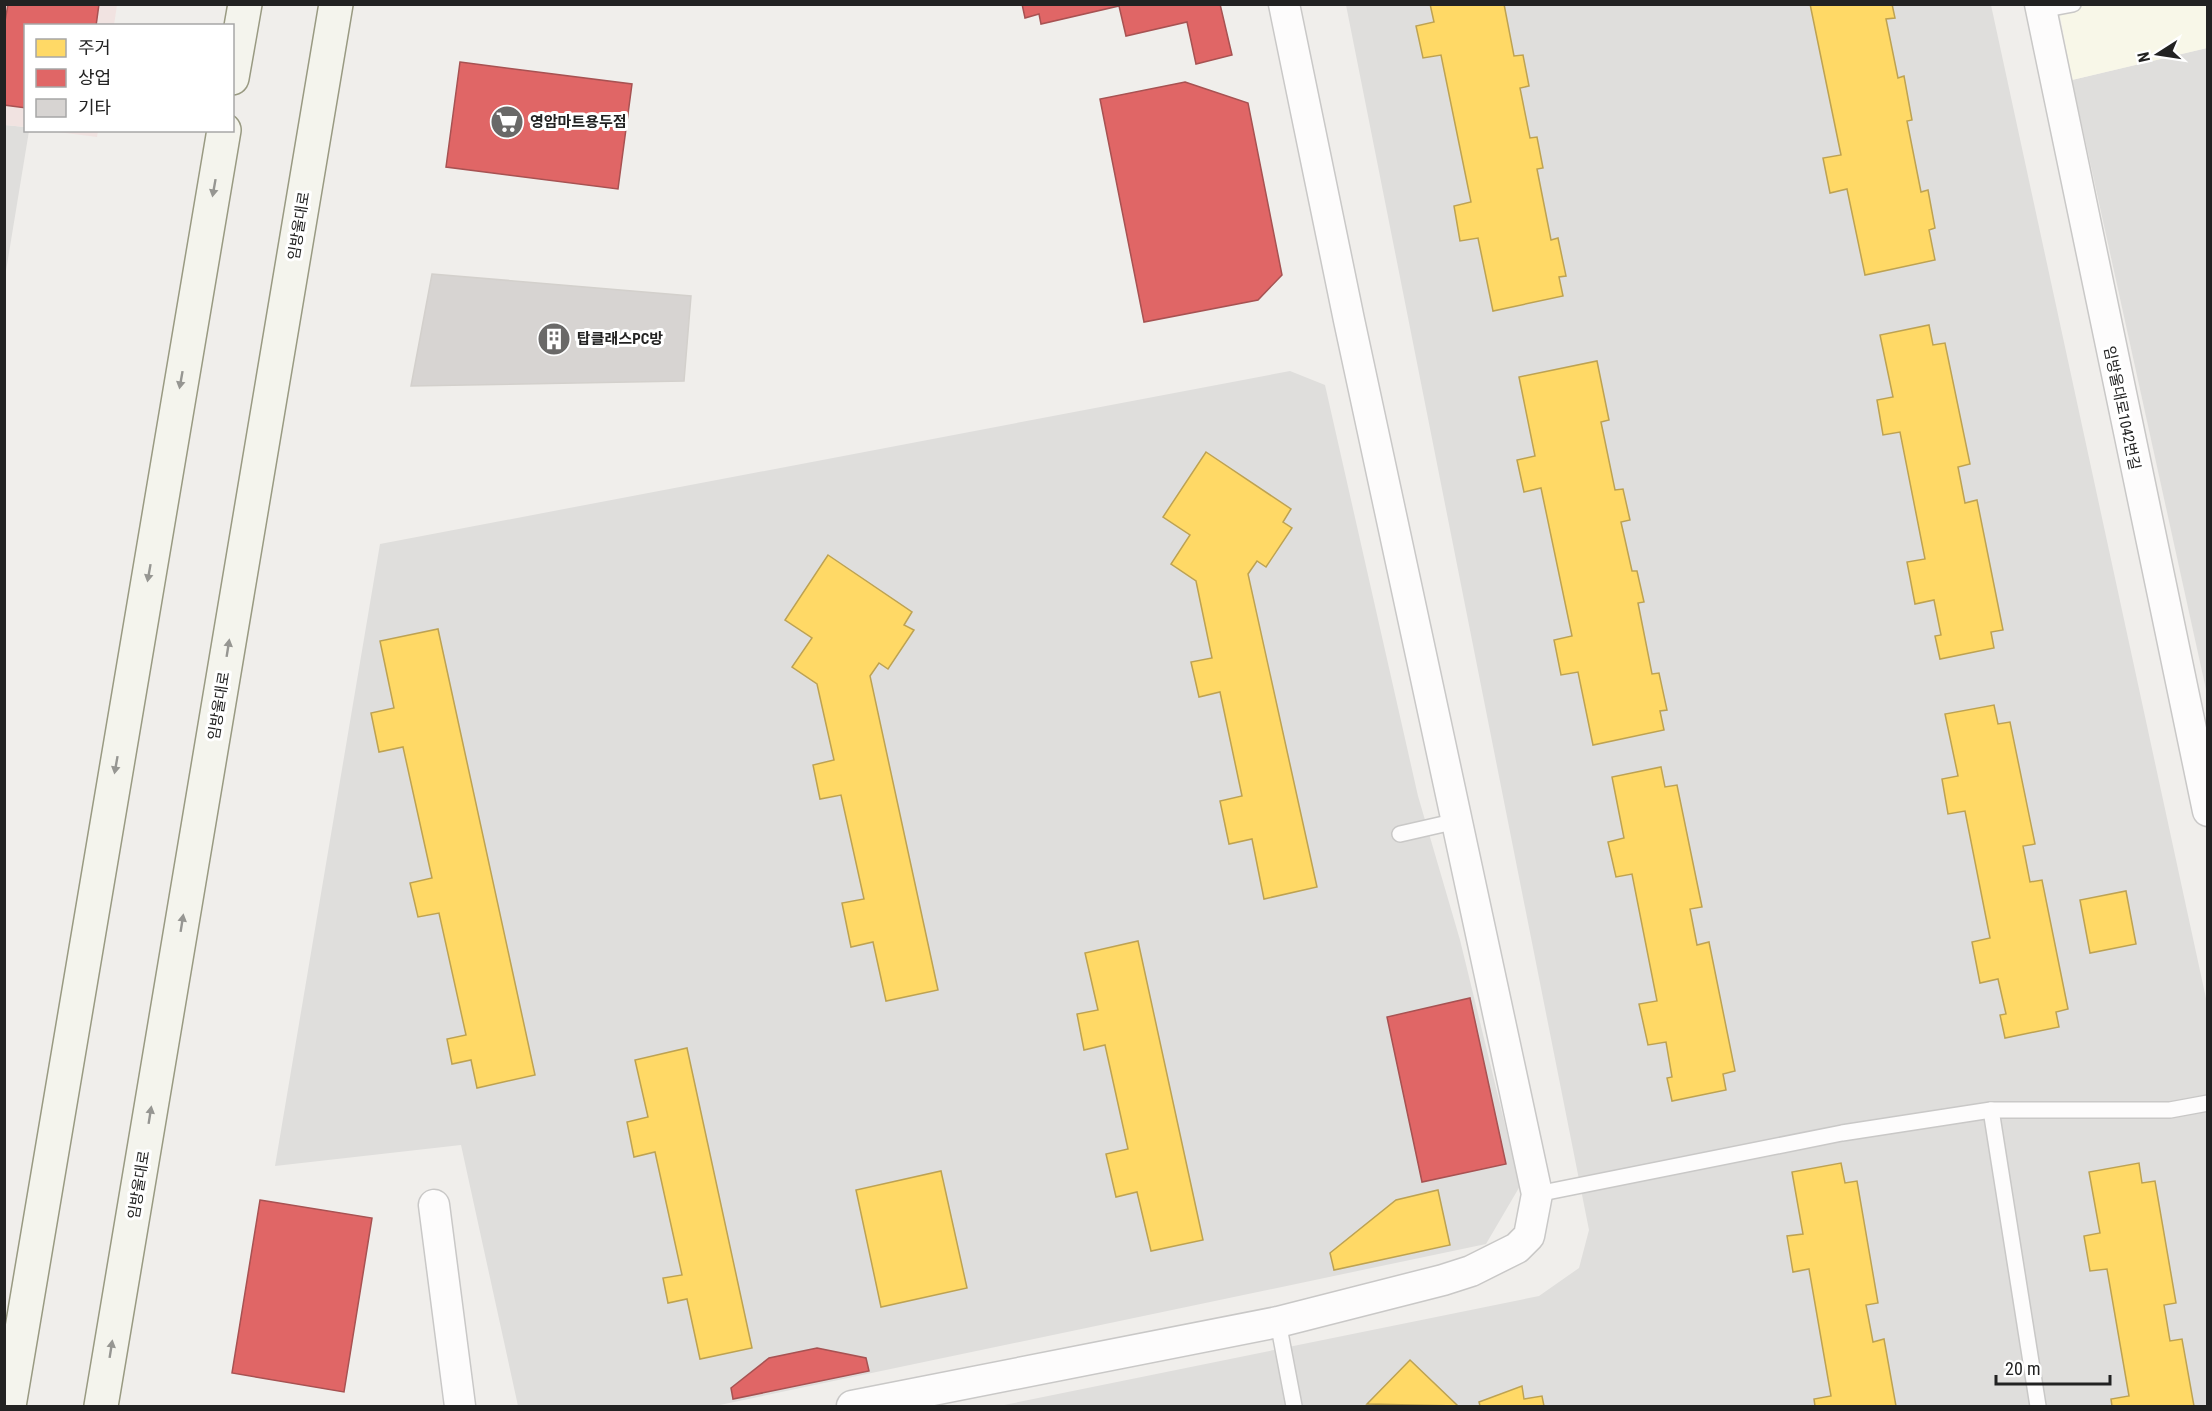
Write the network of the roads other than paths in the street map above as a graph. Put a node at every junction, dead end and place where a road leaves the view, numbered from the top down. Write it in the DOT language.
graph roads {
  1 [pos="245,4"];
  2 [pos="336,4"];
  3 [pos="1284,4"];
  4 [pos="2073,4"];
  5 [pos="2041,7"];
  6 [pos="234,67"];
  7 [pos="224,132"];
  8 [pos="2208,811"];
  9 [pos="1457,821"];
  10 [pos="1400,834"];
  11 [pos="2208,1103"];
  12 [pos="1991,1110"];
  13 [pos="1536,1194"];
  14 [pos="434,1205"];
  15 [pos="41,1210"];
  16 [pos="1278,1322"];
  17 [pos="4,1332"];
  18 [pos="9,1407"];
  19 [pos="102,1407"];
  20 [pos="460,1407"];
  21 [pos="852,1407"];
  22 [pos="1294,1407"];
  23 [pos="2038,1407"];
  1 -- 6 [label="main road"];
  19 -- 2 [label="main road, 임방울대로, one-way"];
  3 -- 9 [label="street"];
  4 -- 5 [label="lane"];
  5 -- 8 [label="street, 임방울대로1042번길"];
  7 -- 15 [label="main road, one-way"];
  9 -- 10 [label="lane"];
  9 -- 13 [label="street"];
  11 -- 12 [label="lane"];
  12 -- 13 [label="lane"];
  12 -- 23 [label="lane"];
  13 -- 16 [label="street"];
  14 -- 20 [label="street"];
  15 -- 17 [label="main road"];
  15 -- 18 [label="main road"];
  16 -- 21 [label="street"];
  16 -- 22 [label="lane"];
}
